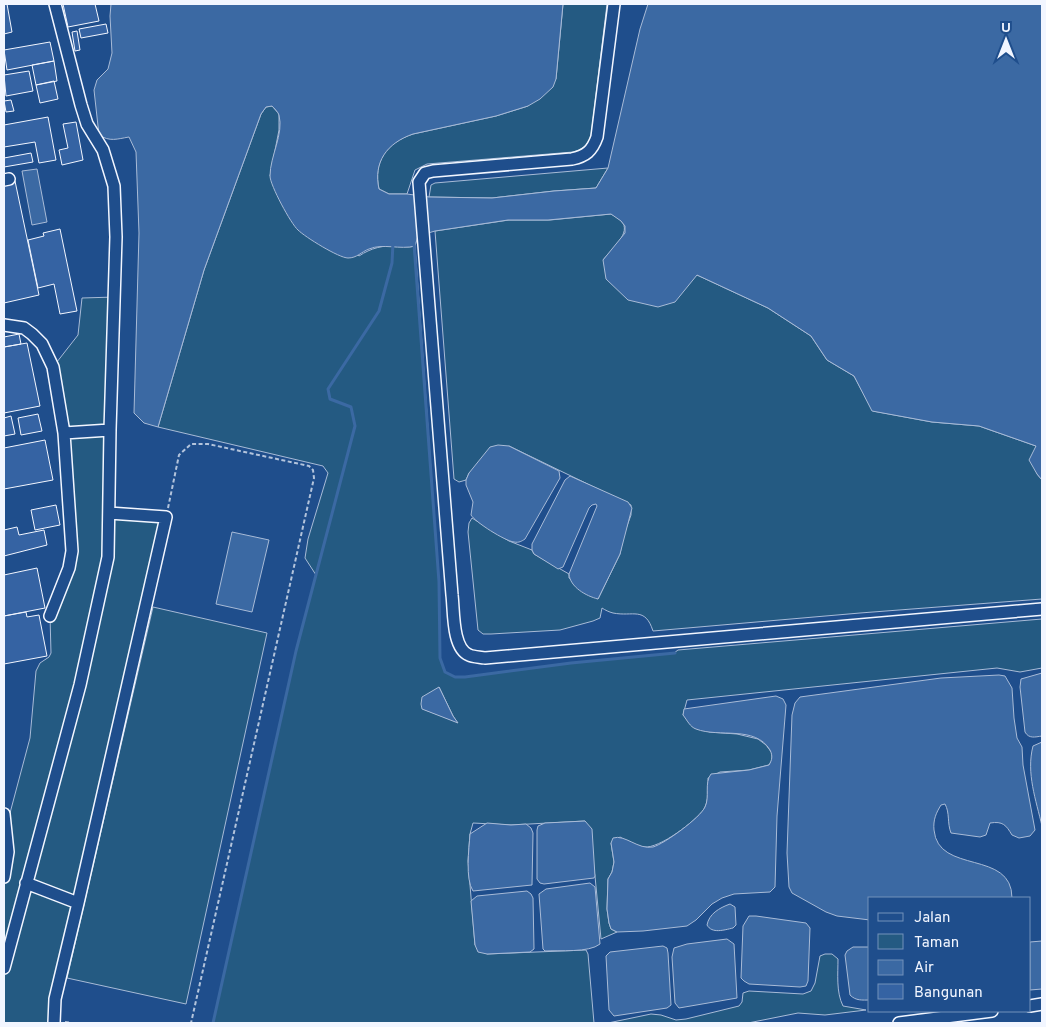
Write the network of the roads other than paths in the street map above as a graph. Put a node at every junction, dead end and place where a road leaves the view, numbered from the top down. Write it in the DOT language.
graph roads {
  1 [pos="55,4"];
  2 [pos="614,4"];
  3 [pos="4,325"];
  4 [pos="110,430"];
  5 [pos="64,433"];
  6 [pos="109,513"];
  7 [pos="1042,609"];
  8 [pos="50,616"];
  9 [pos="4,814"];
  10 [pos="4,876"];
  11 [pos="26,883"];
  12 [pos="78,903"];
  13 [pos="4,968"];
  14 [pos="984,1012"];
  15 [pos="54,1023"];
  16 [pos="899,1023"];
  1 -- 4 [label="lane"];
  2 -- 7 [label="lane"];
  3 -- 5 [label="lane"];
  4 -- 5 [label="lane"];
  4 -- 6 [label="lane"];
  5 -- 8 [label="lane"];
  6 -- 11 [label="lane"];
  6 -- 12 [label="lane"];
  9 -- 10 [label="lane"];
  11 -- 12 [label="lane"];
  11 -- 13 [label="lane"];
  12 -- 15 [label="lane"];
  14 -- 16 [label="lane"];
}
